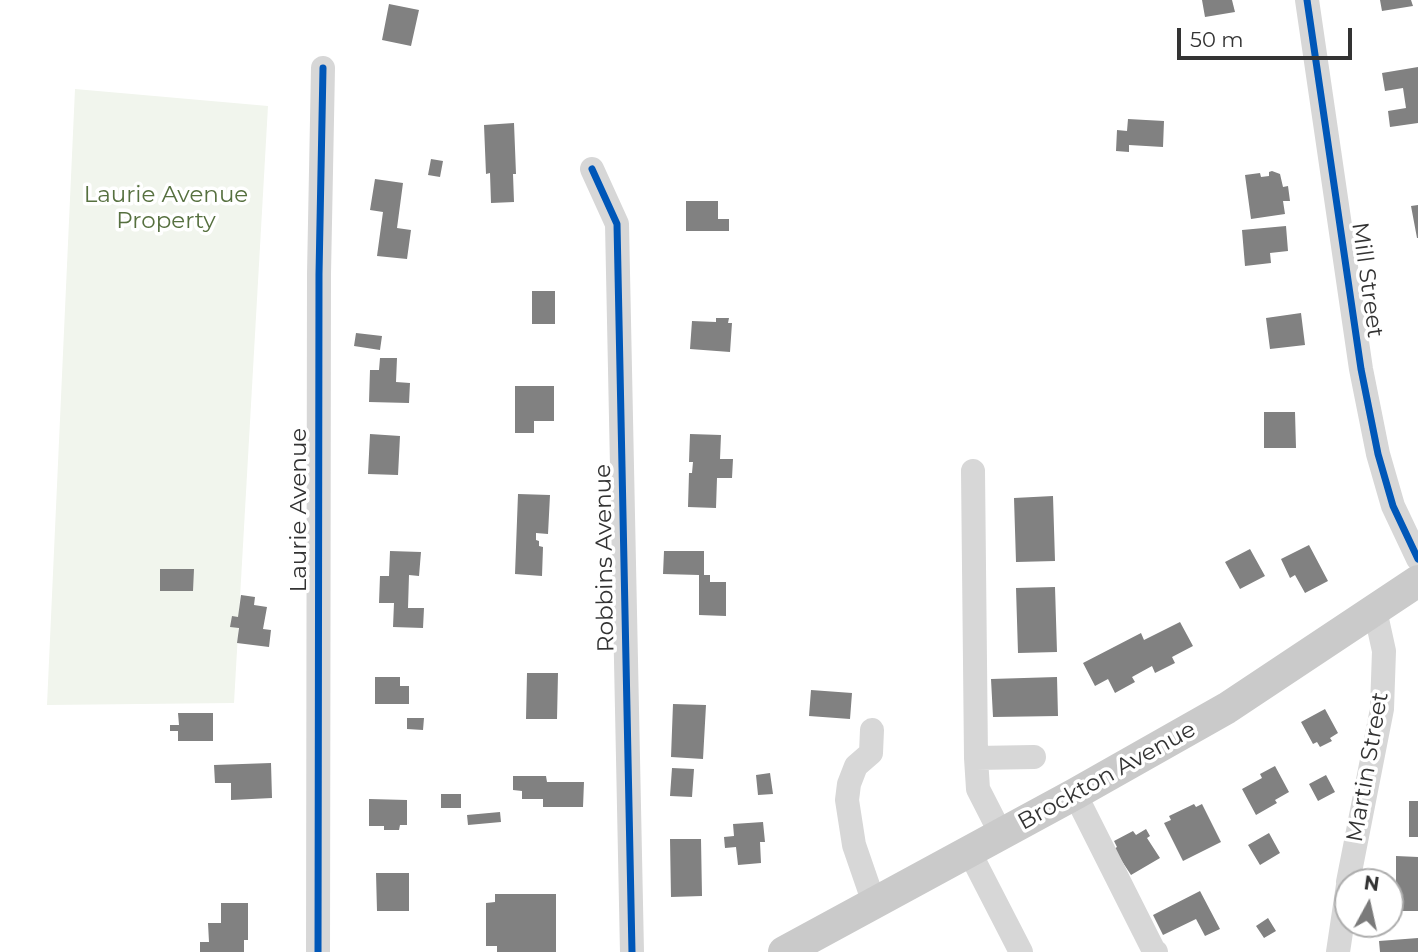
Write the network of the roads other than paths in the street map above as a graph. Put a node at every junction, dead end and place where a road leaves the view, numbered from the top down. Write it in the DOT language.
graph roads {
  1 [pos="1307,0"];
  2 [pos="323,68"];
  3 [pos="592,169"];
  4 [pos="973,471"];
  5 [pos="1418,559"];
  6 [pos="1418,581"];
  7 [pos="1375,610"];
  8 [pos="872,730"];
  9 [pos="1034,757"];
  10 [pos="976,758"];
  11 [pos="1075,794"];
  12 [pos="1001,834"];
  13 [pos="969,851"];
  14 [pos="1351,868"];
  15 [pos="874,903"];
  16 [pos="318,952"];
  17 [pos="632,952"];
  18 [pos="784,952"];
  19 [pos="1021,952"];
  20 [pos="1156,952"];
  1 -- 5 [label="street, Mill Street"];
  2 -- 16 [label="street, Laurie Avenue"];
  3 -- 17 [label="street, Robbins Avenue"];
  4 -- 10 [label="street"];
  6 -- 7 [label="main road, Brockton Avenue"];
  7 -- 11 [label="main road, Brockton Avenue"];
  7 -- 14 [label="street, Martin Street"];
  8 -- 15 [label="street"];
  9 -- 10 [label="street"];
  10 -- 12 [label="street"];
  11 -- 12 [label="main road, Brockton Avenue"];
  11 -- 20 [label="street"];
  12 -- 13 [label="main road, Brockton Avenue"];
  13 -- 15 [label="main road, Brockton Avenue"];
  13 -- 19 [label="street"];
  15 -- 18 [label="main road, Brockton Avenue"];
}
